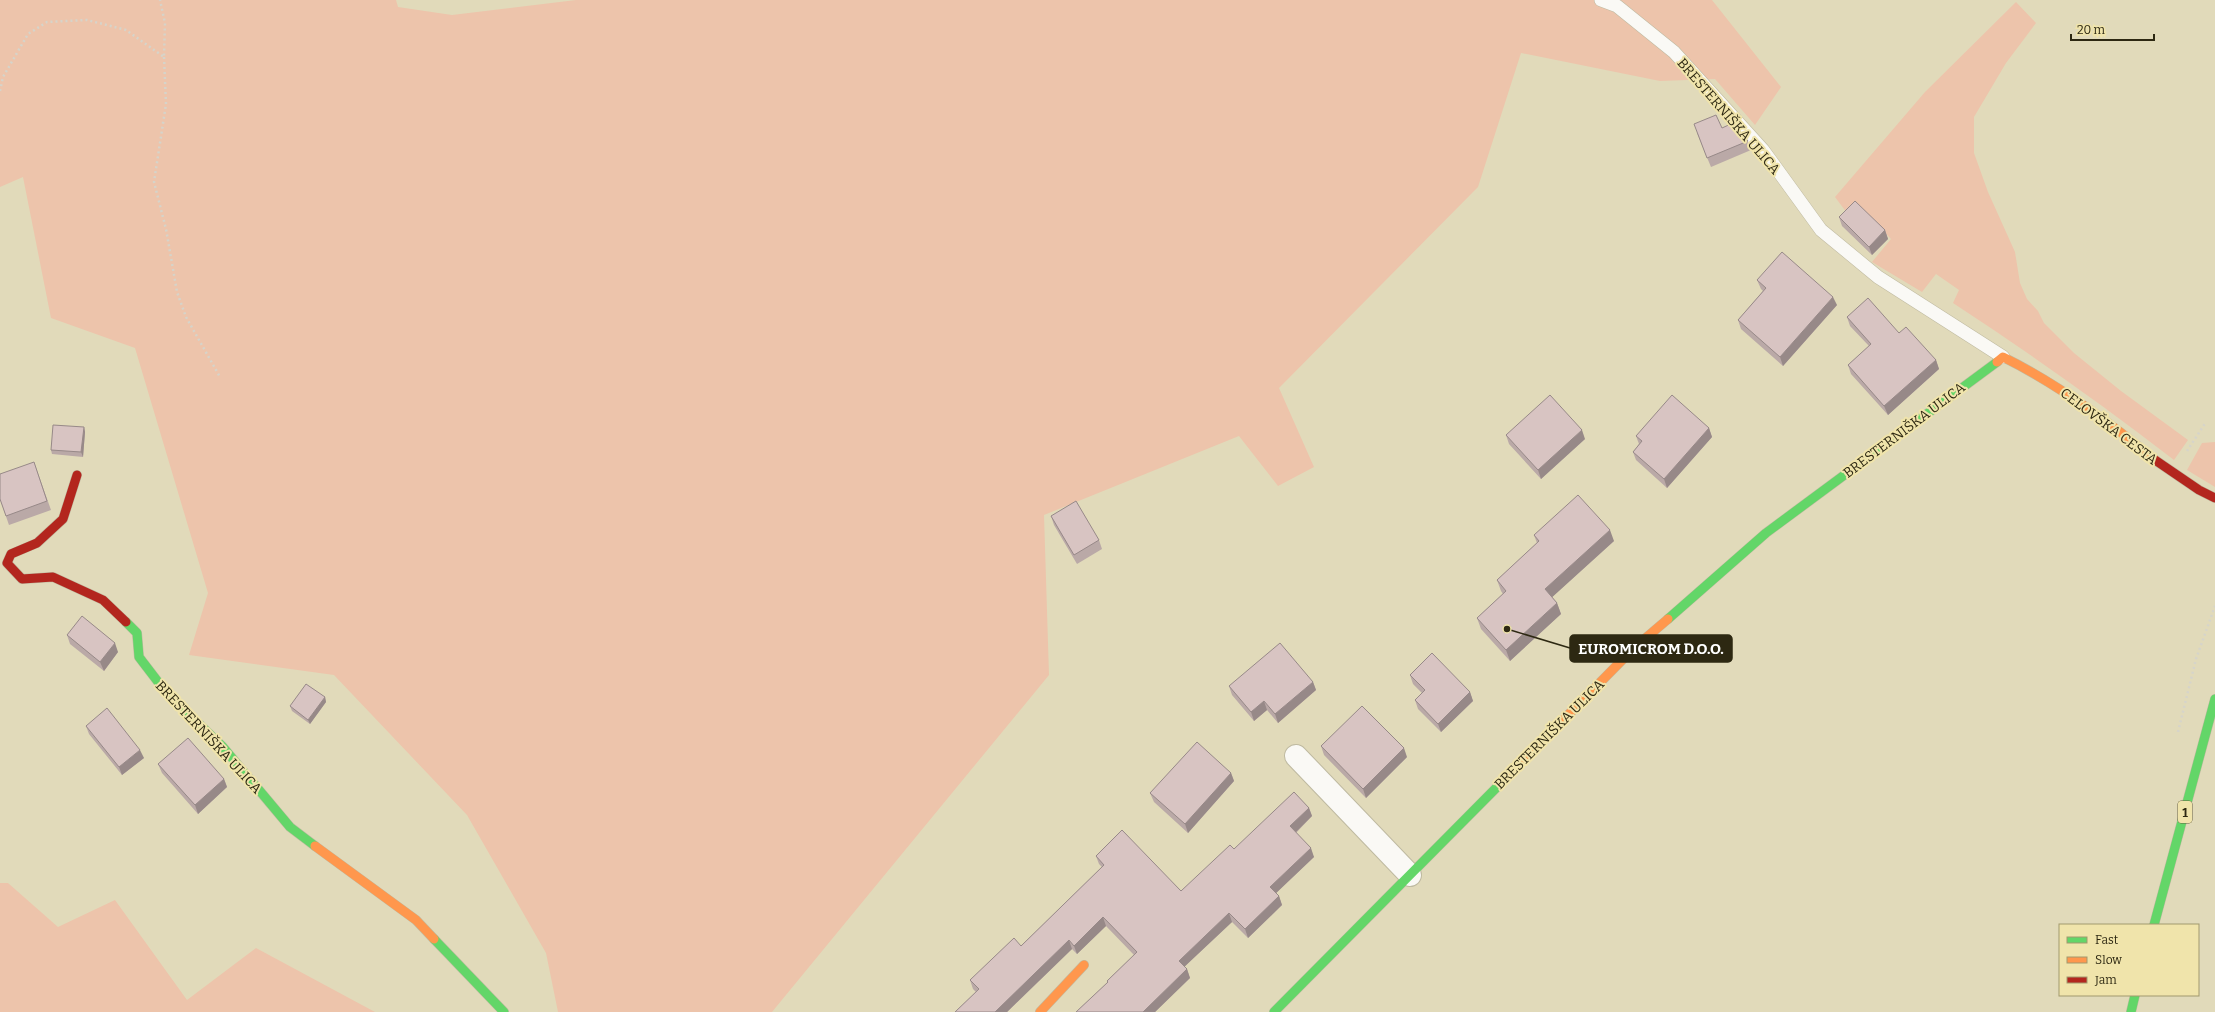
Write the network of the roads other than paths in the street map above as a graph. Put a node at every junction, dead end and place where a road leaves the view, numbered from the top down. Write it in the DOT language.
graph roads {
  1 [pos="1601,0"];
  2 [pos="2003,357"];
  3 [pos="78,475"];
  4 [pos="2215,498"];
  5 [pos="2215,699"];
  6 [pos="1296,756"];
  7 [pos="1410,875"];
  8 [pos="2154,924"];
  9 [pos="1084,966"];
  10 [pos="2135,996"];
  11 [pos="504,1012"];
  12 [pos="1040,1012"];
  13 [pos="1274,1012"];
  14 [pos="2131,1012"];
  1 -- 2 [label="lane, BRESTERNIŠKA ULICA"];
  2 -- 4 [label="street, CELOVŠKA CESTA"];
  2 -- 7 [label="street, BRESTERNIŠKA ULICA"];
  3 -- 11 [label="street, BRESTERNIŠKA ULICA"];
  5 -- 8 [label="street, 1"];
  6 -- 7 [label="street"];
  7 -- 13 [label="street, BRESTERNIŠKA ULICA"];
  9 -- 12 [label="street"];
  10 -- 14 [label="street"];
}
